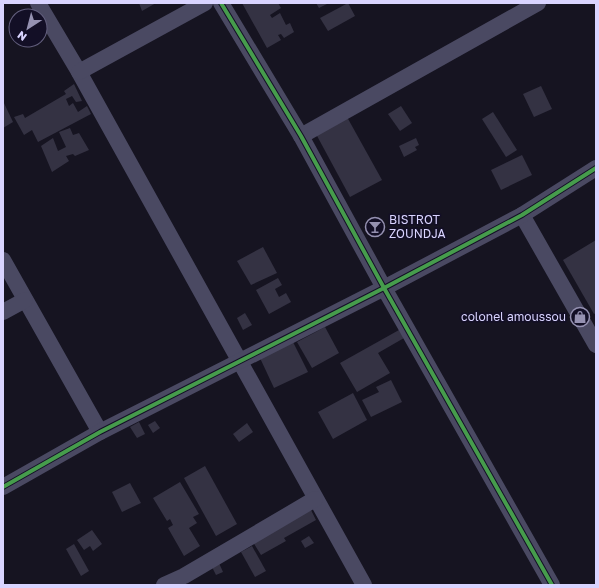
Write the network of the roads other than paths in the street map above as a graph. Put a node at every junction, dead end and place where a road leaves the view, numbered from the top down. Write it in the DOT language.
graph roads {
  1 [pos="38,3"];
  2 [pos="205,3"];
  3 [pos="221,3"];
  4 [pos="538,3"];
  5 [pos="78,72"];
  6 [pos="301,136"];
  7 [pos="596,168"];
  8 [pos="522,215"];
  9 [pos="3,260"];
  10 [pos="384,288"];
  11 [pos="25,300"];
  12 [pos="3,312"];
  13 [pos="591,325"];
  14 [pos="596,345"];
  15 [pos="238,362"];
  16 [pos="100,432"];
  17 [pos="3,487"];
  18 [pos="315,499"];
  19 [pos="186,580"];
  20 [pos="164,585"];
  21 [pos="364,585"];
  22 [pos="552,585"];
  1 -- 5 [label="street"];
  2 -- 5 [label="street"];
  3 -- 6 [label="street"];
  4 -- 6 [label="street"];
  5 -- 15 [label="street"];
  6 -- 10 [label="street"];
  7 -- 8 [label="street"];
  8 -- 10 [label="street"];
  8 -- 13 [label="street"];
  9 -- 11 [label="street"];
  10 -- 15 [label="street"];
  10 -- 22 [label="street"];
  11 -- 12 [label="street"];
  11 -- 16 [label="street"];
  13 -- 14 [label="street"];
  15 -- 16 [label="street"];
  15 -- 18 [label="street"];
  16 -- 17 [label="street"];
  18 -- 19 [label="street"];
  18 -- 21 [label="street"];
  19 -- 20 [label="street"];
}
